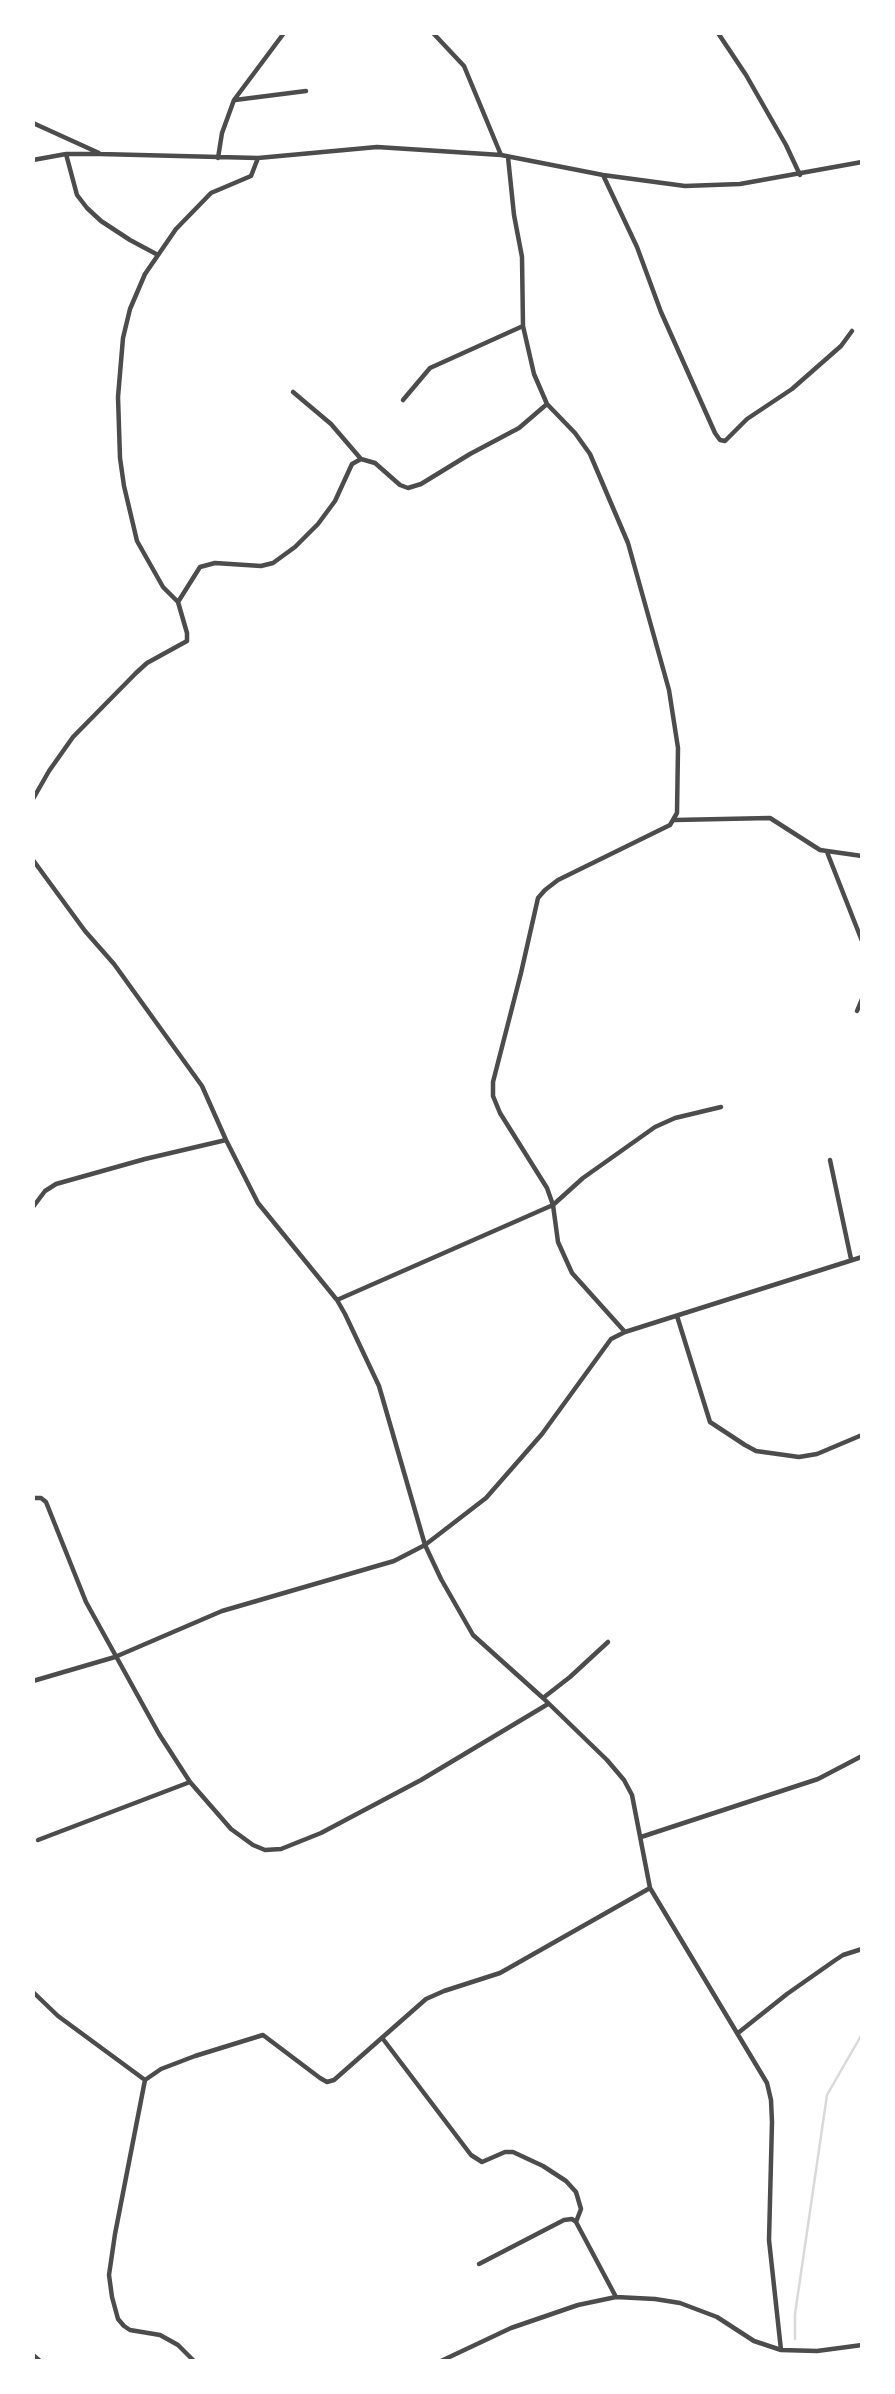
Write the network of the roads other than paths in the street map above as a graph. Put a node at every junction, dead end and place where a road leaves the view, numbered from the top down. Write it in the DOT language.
graph roads {
  1 [pos="284,33"];
  2 [pos="433,33"];
  3 [pos="718,33"];
  4 [pos="306,90"];
  5 [pos="234,100"];
  6 [pos="33,123"];
  7 [pos="100,154"];
  8 [pos="66,155"];
  9 [pos="500,155"];
  10 [pos="508,157"];
  11 [pos="218,158"];
  12 [pos="258,158"];
  13 [pos="33,160"];
  14 [pos="862,162"];
  15 [pos="603,175"];
  16 [pos="800,175"];
  17 [pos="158,256"];
  18 [pos="523,326"];
  19 [pos="852,331"];
  20 [pos="293,392"];
  21 [pos="403,400"];
  22 [pos="547,404"];
  23 [pos="361,459"];
  24 [pos="178,602"];
  25 [pos="33,799"];
  26 [pos="675,820"];
  27 [pos="826,851"];
  28 [pos="862,856"];
  29 [pos="33,860"];
  30 [pos="862,942"];
  31 [pos="862,999"];
  32 [pos="857,1011"];
  33 [pos="721,1107"];
  34 [pos="226,1140"];
  35 [pos="830,1160"];
  36 [pos="554,1205"];
  37 [pos="33,1207"];
  38 [pos="862,1257"];
  39 [pos="851,1259"];
  40 [pos="337,1300"];
  41 [pos="677,1316"];
  42 [pos="625,1332"];
  43 [pos="862,1435"];
  44 [pos="33,1498"];
  45 [pos="425,1545"];
  46 [pos="608,1642"];
  47 [pos="115,1657"];
  48 [pos="33,1681"];
  49 [pos="542,1698"];
  50 [pos="548,1704"];
  51 [pos="862,1756"];
  52 [pos="190,1782"];
  53 [pos="641,1837"];
  54 [pos="38,1840"];
  55 [pos="650,1888"];
  56 [pos="862,1949"];
  57 [pos="33,1992"];
  58 [pos="738,2033"];
  59 [pos="383,2039"];
  60 [pos="145,2080"];
  61 [pos="576,2222"];
  62 [pos="479,2264"];
  63 [pos="616,2297"];
  64 [pos="862,2345"];
  65 [pos="781,2350"];
  66 [pos="33,2354"];
  67 [pos="40,2361"];
  68 [pos="194,2361"];
  69 [pos="440,2361"];
  1 -- 5 [label="street"];
  2 -- 9 [label="street"];
  3 -- 16 [label="street"];
  4 -- 5 [label="street"];
  5 -- 11 [label="street"];
  6 -- 7 [label="street"];
  7 -- 8 [label="street"];
  7 -- 11 [label="street"];
  8 -- 13 [label="street"];
  8 -- 17 [label="street"];
  9 -- 10 [label="street"];
  9 -- 12 [label="street"];
  10 -- 15 [label="street"];
  10 -- 18 [label="street"];
  11 -- 12 [label="street"];
  12 -- 17 [label="street"];
  14 -- 16 [label="street"];
  15 -- 16 [label="street"];
  15 -- 19 [label="street"];
  17 -- 24 [label="street"];
  18 -- 21 [label="street"];
  18 -- 22 [label="street"];
  20 -- 23 [label="street"];
  22 -- 23 [label="street"];
  22 -- 26 [label="street"];
  23 -- 24 [label="street"];
  24 -- 25 [label="street"];
  26 -- 27 [label="street"];
  26 -- 36 [label="street"];
  27 -- 28 [label="street"];
  27 -- 30 [label="street"];
  29 -- 34 [label="street"];
  31 -- 32 [label="street"];
  33 -- 36 [label="street"];
  34 -- 37 [label="street"];
  34 -- 40 [label="street"];
  35 -- 39 [label="street"];
  36 -- 40 [label="street"];
  36 -- 42 [label="street"];
  38 -- 39 [label="street"];
  39 -- 41 [label="street"];
  40 -- 45 [label="street"];
  41 -- 42 [label="street"];
  41 -- 43 [label="street"];
  42 -- 45 [label="street"];
  44 -- 47 [label="street"];
  45 -- 47 [label="street"];
  45 -- 49 [label="street"];
  46 -- 49 [label="street"];
  47 -- 48 [label="street"];
  47 -- 52 [label="street"];
  49 -- 50 [label="street"];
  50 -- 52 [label="street"];
  50 -- 53 [label="street"];
  51 -- 53 [label="street"];
  52 -- 54 [label="street"];
  53 -- 55 [label="street"];
  55 -- 58 [label="street"];
  55 -- 59 [label="street"];
  56 -- 58 [label="street"];
  57 -- 60 [label="street"];
  58 -- 65 [label="street"];
  59 -- 60 [label="street"];
  59 -- 61 [label="street"];
  60 -- 68 [label="street"];
  61 -- 62 [label="street"];
  61 -- 63 [label="street"];
  63 -- 65 [label="street"];
  63 -- 69 [label="street"];
  64 -- 65 [label="street"];
  66 -- 67 [label="street"];
}
